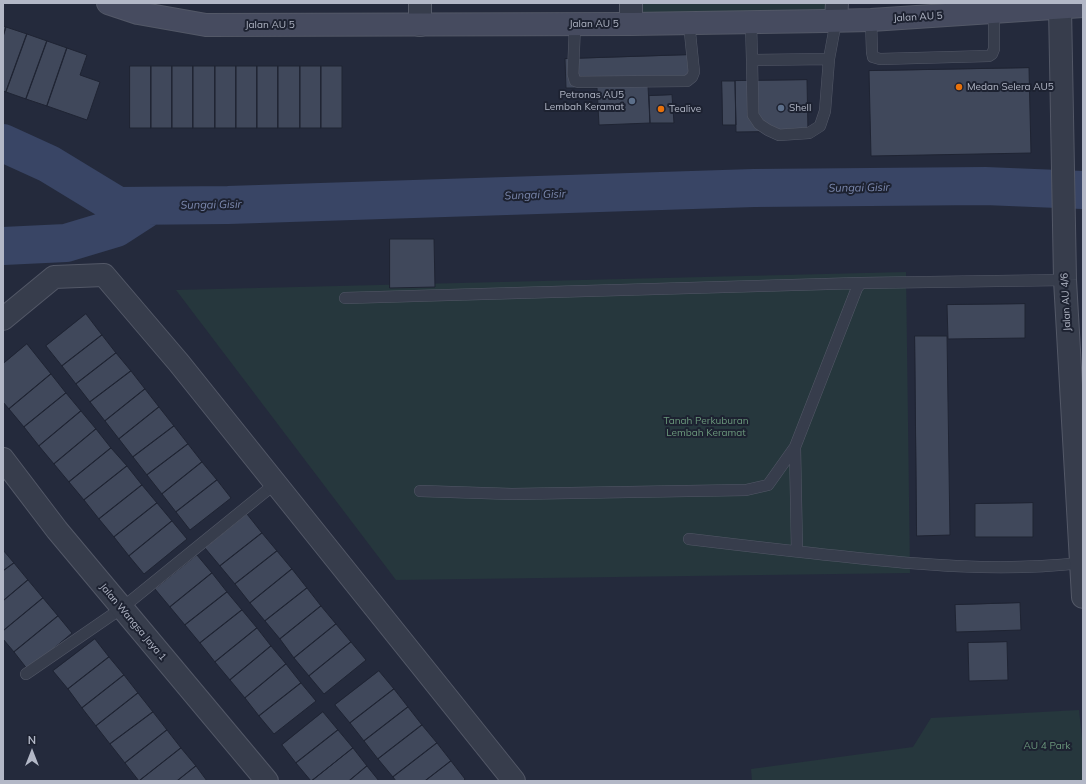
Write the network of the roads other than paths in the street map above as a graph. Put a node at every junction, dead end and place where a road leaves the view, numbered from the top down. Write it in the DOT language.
graph roads {
  1 [pos="108,3"];
  2 [pos="420,3"];
  3 [pos="1083,6"];
  4 [pos="1060,7"];
  5 [pos="138,8"];
  6 [pos="837,12"];
  7 [pos="994,12"];
  8 [pos="631,13"];
  9 [pos="871,20"];
  10 [pos="751,22"];
  11 [pos="689,23"];
  12 [pos="575,24"];
  13 [pos="420,25"];
  14 [pos="829,59"];
  15 [pos="752,60"];
  16 [pos="1065,280"];
  17 [pos="860,283"];
  18 [pos="345,298"];
  19 [pos="3,319"];
  20 [pos="795,447"];
  21 [pos="3,460"];
  22 [pos="276,484"];
  23 [pos="420,491"];
  24 [pos="689,539"];
  25 [pos="797,552"];
  26 [pos="1081,563"];
  27 [pos="1083,597"];
  28 [pos="122,608"];
  29 [pos="26,674"];
  30 [pos="267,781"];
  31 [pos="514,781"];
  1 -- 5 [label="main road, Jalan AU 5"];
  2 -- 13 [label="street"];
  3 -- 4 [label="main road, Jalan AU 5"];
  4 -- 7 [label="main road, Jalan AU 5"];
  4 -- 16 [label="street, Jalan AU 4/6"];
  5 -- 13 [label="main road, Jalan AU 5"];
  6 -- 9 [label="main road, Jalan AU 5"];
  6 -- 10 [label="main road, Jalan AU 5"];
  6 -- 14 [label="lane"];
  7 -- 9 [label="main road, Jalan AU 5"];
  7 -- 9 [label="lane"];
  8 -- 11 [label="main road, Jalan AU 5"];
  8 -- 12 [label="main road, Jalan AU 5"];
  10 -- 11 [label="main road, Jalan AU 5"];
  10 -- 15 [label="lane"];
  11 -- 12 [label="lane"];
  12 -- 13 [label="main road, Jalan AU 5"];
  14 -- 15 [label="lane"];
  14 -- 15 [label="lane"];
  16 -- 17 [label="lane"];
  16 -- 26 [label="street, Jalan AU 4/6"];
  17 -- 18 [label="lane"];
  17 -- 20 [label="lane"];
  19 -- 22 [label="street"];
  20 -- 23 [label="lane"];
  20 -- 25 [label="lane"];
  21 -- 28 [label="street, Jalan Wangsa Jaya 1"];
  22 -- 28 [label="lane"];
  22 -- 31 [label="street"];
  24 -- 25 [label="lane"];
  25 -- 26 [label="lane"];
  26 -- 27 [label="street, Jalan AU 4/6"];
  28 -- 29 [label="lane"];
  28 -- 30 [label="street, Jalan Wangsa Jaya 1"];
}
